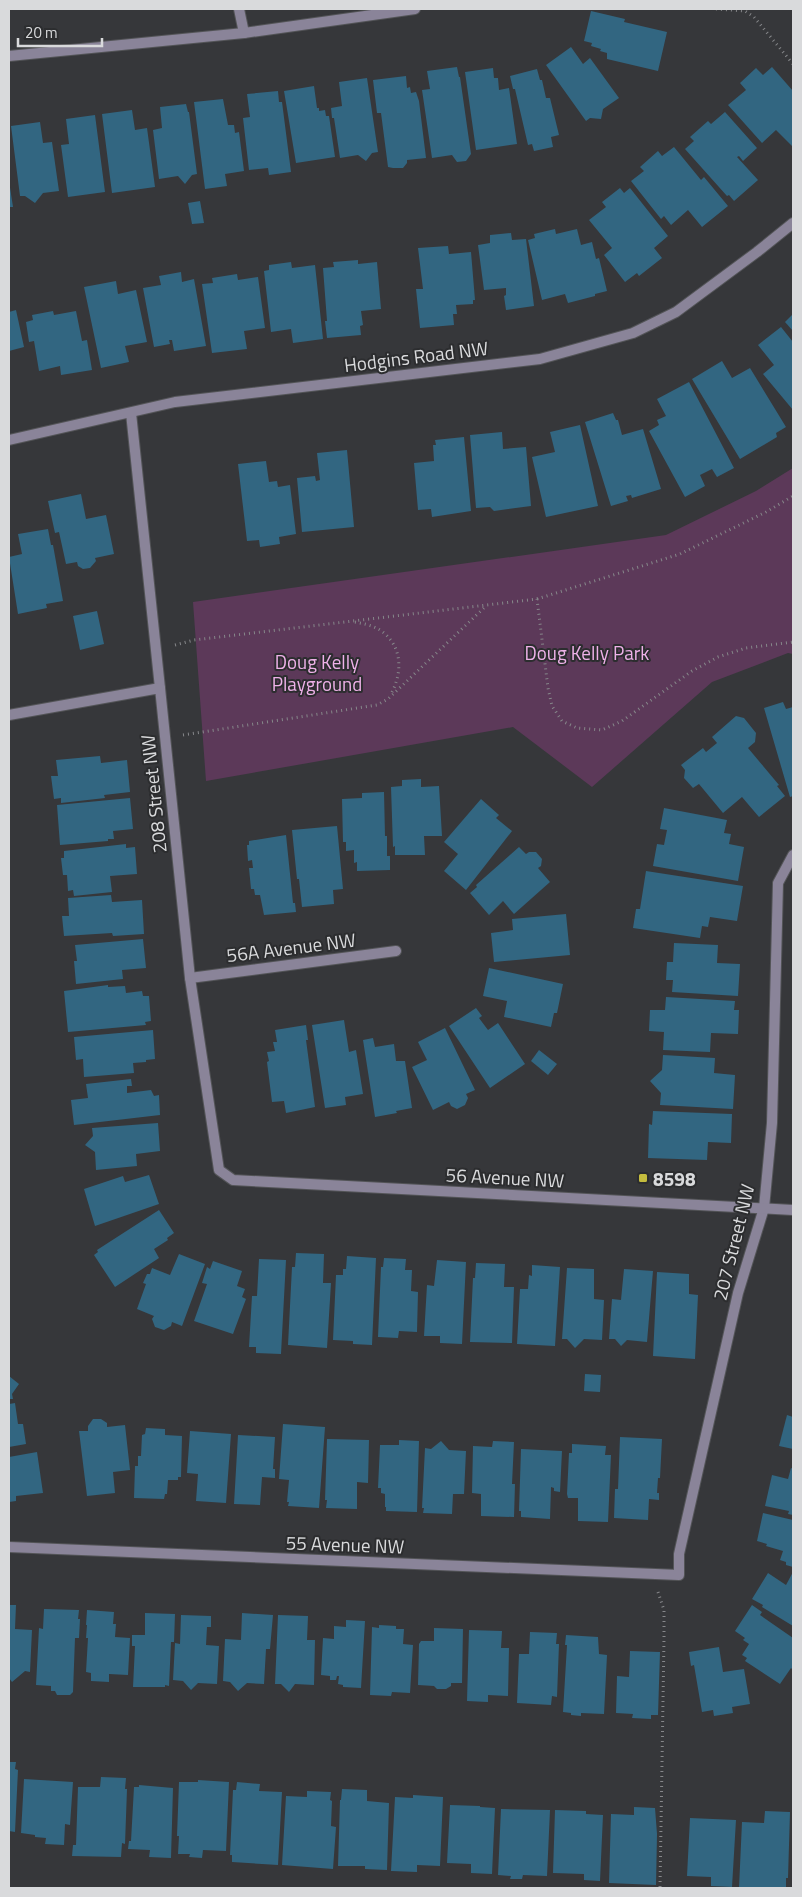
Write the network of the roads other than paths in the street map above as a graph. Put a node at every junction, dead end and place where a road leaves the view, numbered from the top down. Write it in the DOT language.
graph roads {
  1 [pos="239,9"];
  2 [pos="415,9"];
  3 [pos="244,33"];
  4 [pos="9,56"];
  5 [pos="793,222"];
  6 [pos="131,413"];
  7 [pos="9,440"];
  8 [pos="160,688"];
  9 [pos="9,715"];
  10 [pos="793,855"];
  11 [pos="396,951"];
  12 [pos="190,978"];
  13 [pos="219,1170"];
  14 [pos="764,1208"];
  15 [pos="793,1210"];
  16 [pos="9,1547"];
  17 [pos="679,1575"];
  1 -- 3 [label="street"];
  2 -- 3 [label="street"];
  3 -- 4 [label="street"];
  5 -- 6 [label="street, Hodgins Road NW"];
  6 -- 7 [label="street, Hodgins Road NW"];
  6 -- 8 [label="street, 208 Street NW"];
  8 -- 9 [label="street"];
  8 -- 12 [label="street, 208 Street NW"];
  10 -- 14 [label="street, 207 Street NW"];
  11 -- 12 [label="street, 56A Avenue NW"];
  12 -- 13 [label="street, 208 Street NW"];
  13 -- 14 [label="street, 56 Avenue NW"];
  14 -- 15 [label="street, 56 Avenue NW"];
  14 -- 17 [label="street, 207 Street NW"];
  16 -- 17 [label="street, 55 Avenue NW"];
}
